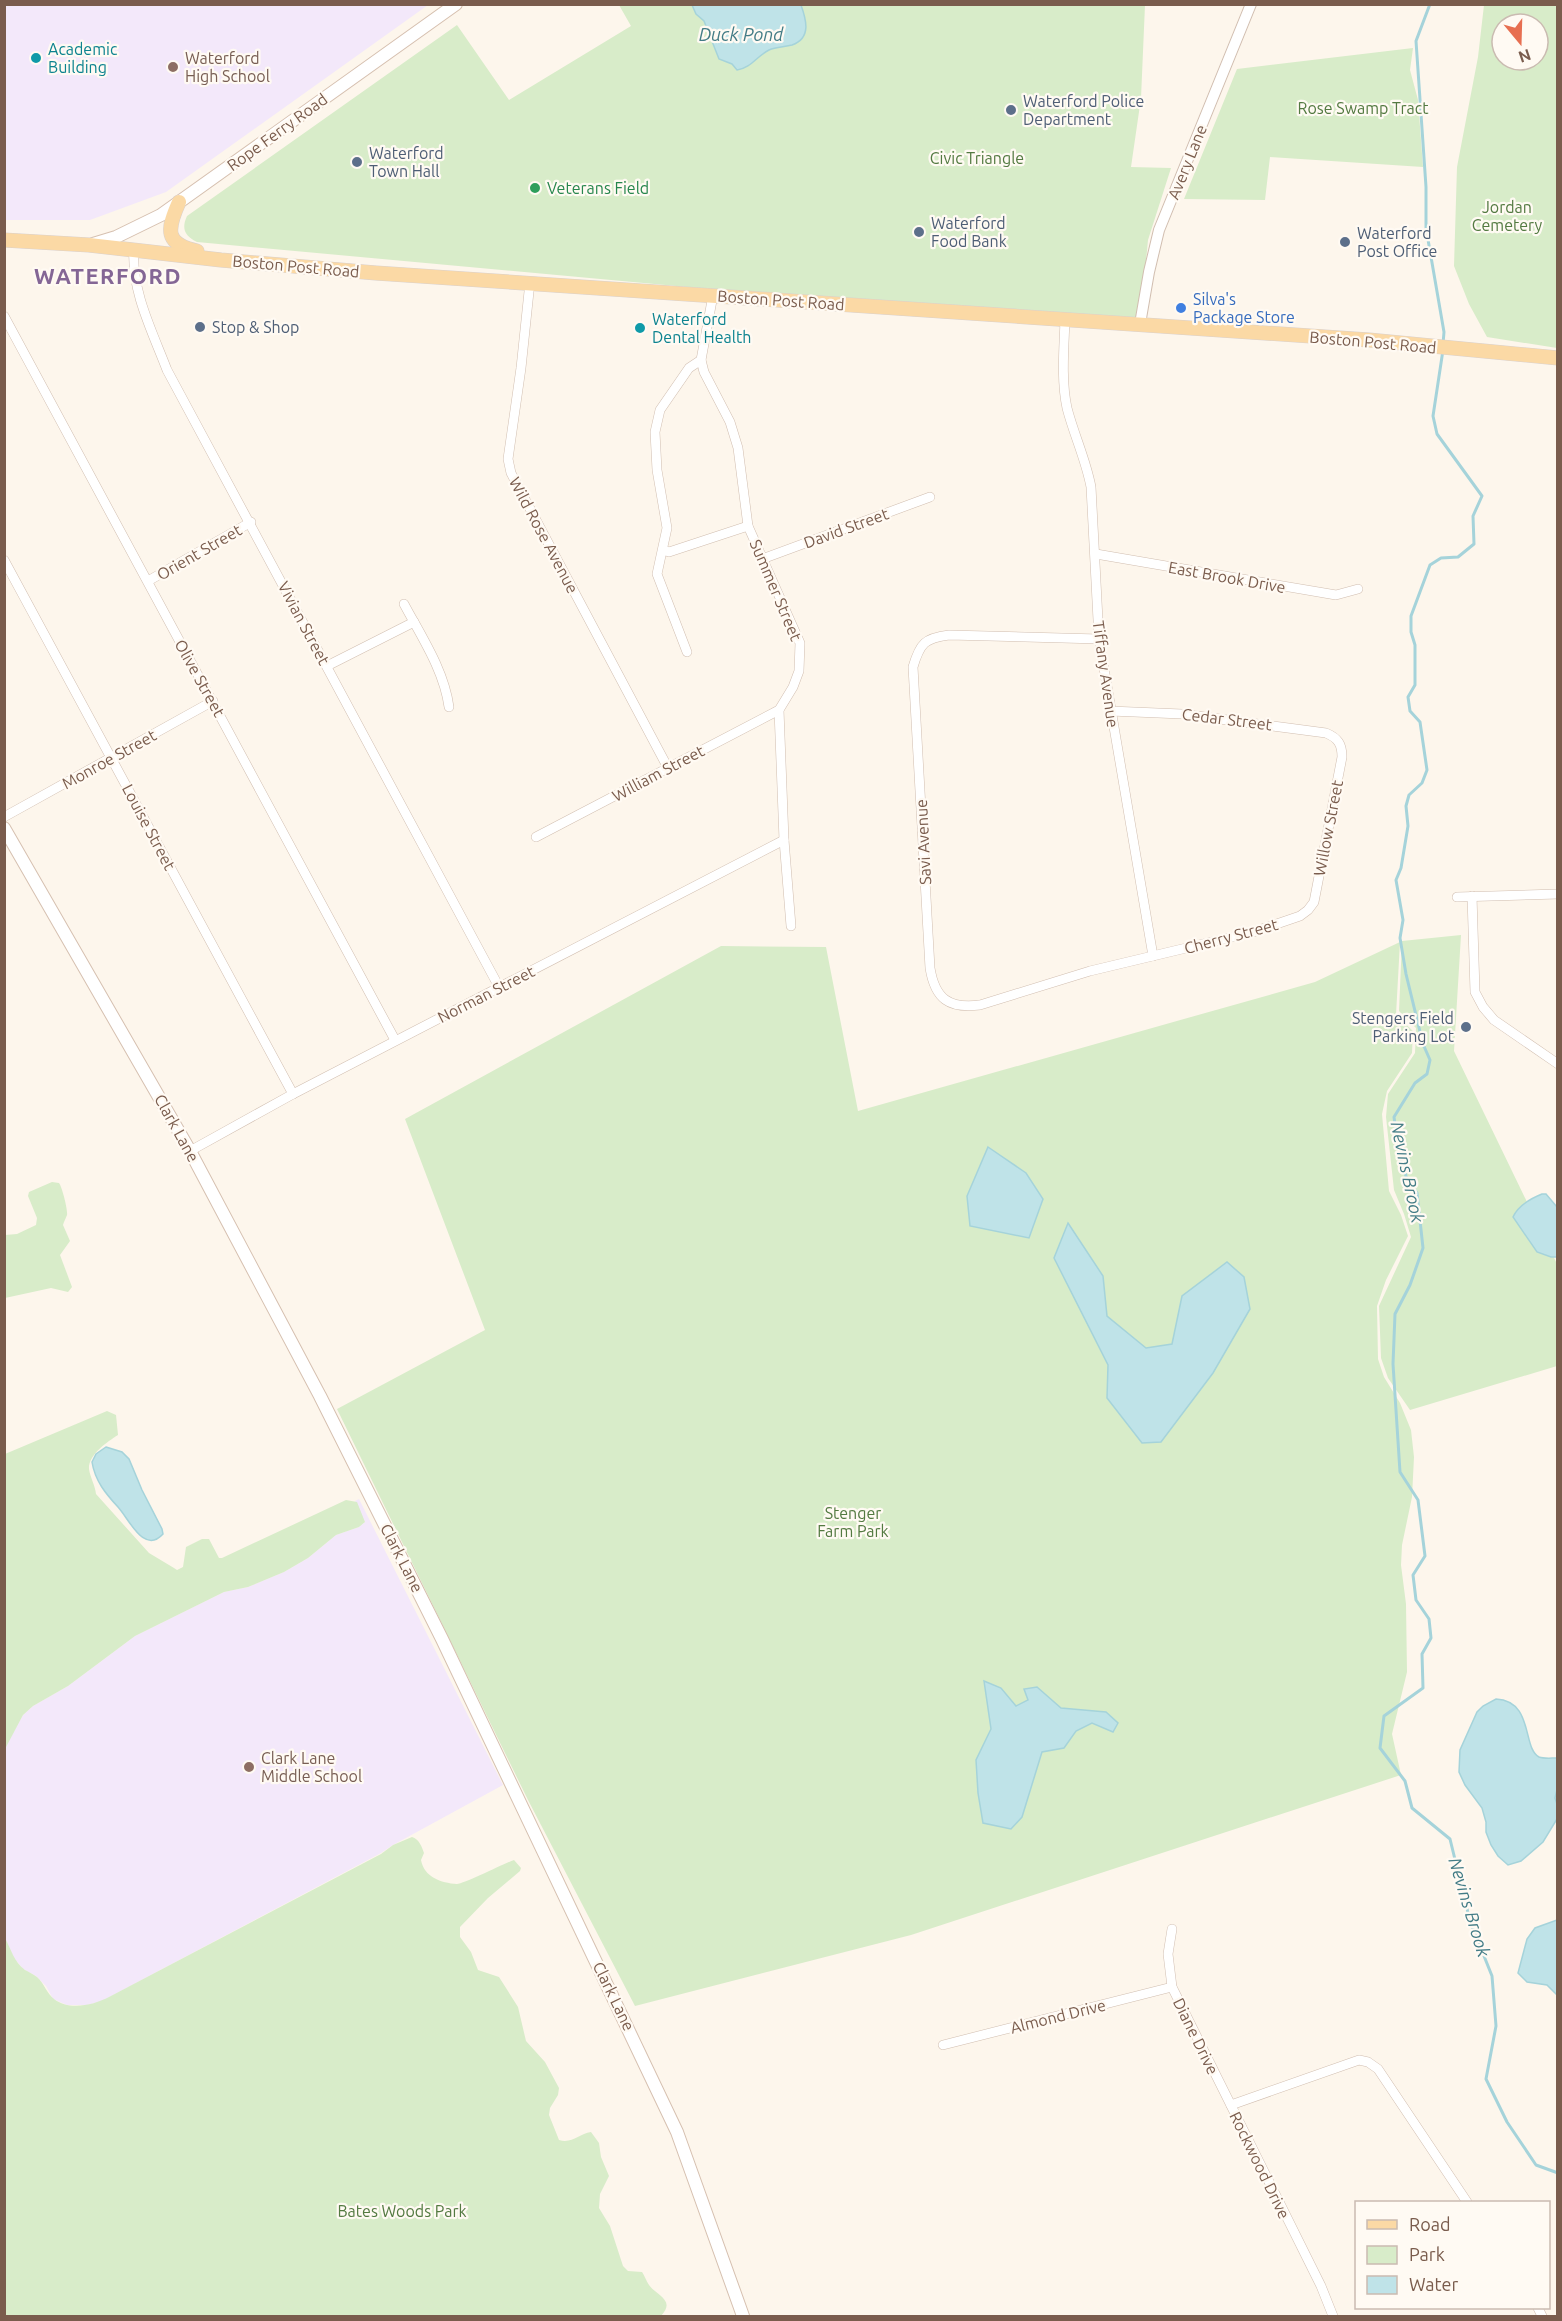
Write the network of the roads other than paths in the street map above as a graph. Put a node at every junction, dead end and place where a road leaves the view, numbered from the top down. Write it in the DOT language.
graph roads {
  1 [pos="456,4"];
  2 [pos="1251,4"];
  3 [pos="179,202"];
  4 [pos="4,240"];
  5 [pos="89,245"];
  6 [pos="134,250"];
  7 [pos="221,260"];
  8 [pos="530,282"];
  9 [pos="713,295"];
  10 [pos="4,316"];
  11 [pos="1065,320"];
  12 [pos="1140,324"];
  13 [pos="1557,358"];
  14 [pos="701,360"];
  15 [pos="930,497"];
  16 [pos="251,522"];
  17 [pos="748,526"];
  18 [pos="663,550"];
  19 [pos="1096,554"];
  20 [pos="762,559"];
  21 [pos="4,560"];
  22 [pos="148,581"];
  23 [pos="1358,588"];
  24 [pos="404,604"];
  25 [pos="414,622"];
  26 [pos="1099,639"];
  27 [pos="687,652"];
  28 [pos="327,666"];
  29 [pos="213,701"];
  30 [pos="449,707"];
  31 [pos="779,710"];
  32 [pos="1110,711"];
  33 [pos="1340,743"];
  34 [pos="112,758"];
  35 [pos="668,768"];
  36 [pos="4,817"];
  37 [pos="4,828"];
  38 [pos="536,837"];
  39 [pos="784,840"];
  40 [pos="1557,894"];
  41 [pos="1472,896"];
  42 [pos="1457,897"];
  43 [pos="1308,910"];
  44 [pos="791,926"];
  45 [pos="1153,956"];
  46 [pos="500,987"];
  47 [pos="395,1040"];
  48 [pos="1557,1065"];
  49 [pos="293,1094"];
  50 [pos="190,1151"];
  51 [pos="1172,1929"];
  52 [pos="1172,1987"];
  53 [pos="943,2045"];
  54 [pos="1231,2105"];
  55 [pos="1466,2201"];
  56 [pos="742,2316"];
  57 [pos="1333,2316"];
  1 -- 3 [label="main road, Rope Ferry Road"];
  2 -- 12 [label="street, Avery Lane"];
  3 -- 5 [label="main road, Rope Ferry Road"];
  3 -- 7 [label="main road"];
  4 -- 5 [label="main road, Boston Post Road"];
  5 -- 6 [label="main road, Boston Post Road"];
  6 -- 7 [label="main road, Boston Post Road"];
  6 -- 16 [label="street, Vivian Street"];
  7 -- 8 [label="main road, Boston Post Road"];
  8 -- 9 [label="main road, Boston Post Road"];
  8 -- 35 [label="street, Wild Rose Avenue"];
  9 -- 11 [label="main road, Boston Post Road"];
  9 -- 14 [label="street"];
  10 -- 22 [label="street, Olive Street"];
  11 -- 12 [label="main road, Boston Post Road"];
  11 -- 19 [label="street, Tiffany Avenue"];
  12 -- 13 [label="main road, Boston Post Road"];
  14 -- 17 [label="street, Summer Street"];
  14 -- 18 [label="street"];
  15 -- 20 [label="street, David Street"];
  16 -- 22 [label="street, Orient Street"];
  16 -- 28 [label="street, Vivian Street"];
  17 -- 18 [label="street"];
  17 -- 20 [label="street, Summer Street"];
  18 -- 27 [label="street"];
  19 -- 23 [label="street, East Brook Drive"];
  19 -- 26 [label="street, Tiffany Avenue"];
  20 -- 31 [label="street, Summer Street"];
  21 -- 34 [label="street, Louise Street"];
  22 -- 29 [label="street, Olive Street"];
  24 -- 25 [label="street"];
  25 -- 28 [label="street"];
  25 -- 30 [label="street"];
  26 -- 32 [label="street, Tiffany Avenue"];
  26 -- 45 [label="street, Savi Avenue"];
  28 -- 46 [label="street, Vivian Street"];
  29 -- 34 [label="street, Monroe Street"];
  29 -- 47 [label="street, Olive Street"];
  31 -- 35 [label="street, William Street"];
  31 -- 39 [label="street"];
  32 -- 33 [label="street, Cedar Street"];
  32 -- 45 [label="street, Tiffany Avenue"];
  33 -- 43 [label="street, Willow Street"];
  34 -- 36 [label="street, Monroe Street"];
  34 -- 49 [label="street, Louise Street"];
  35 -- 38 [label="street, William Street"];
  37 -- 50 [label="main road, Clark Lane"];
  39 -- 44 [label="street"];
  39 -- 46 [label="street, Norman Street"];
  40 -- 41 [label="street"];
  41 -- 42 [label="street"];
  41 -- 48 [label="street"];
  43 -- 45 [label="street, Cherry Street"];
  46 -- 47 [label="street, Norman Street"];
  47 -- 49 [label="street, Norman Street"];
  49 -- 50 [label="street, Norman Street"];
  50 -- 56 [label="main road, Clark Lane"];
  51 -- 52 [label="street, Diane Drive"];
  52 -- 53 [label="street, Almond Drive"];
  52 -- 54 [label="street, Diane Drive"];
  54 -- 55 [label="street, Rockwood Drive"];
  54 -- 57 [label="street, Rockwood Drive"];
}
